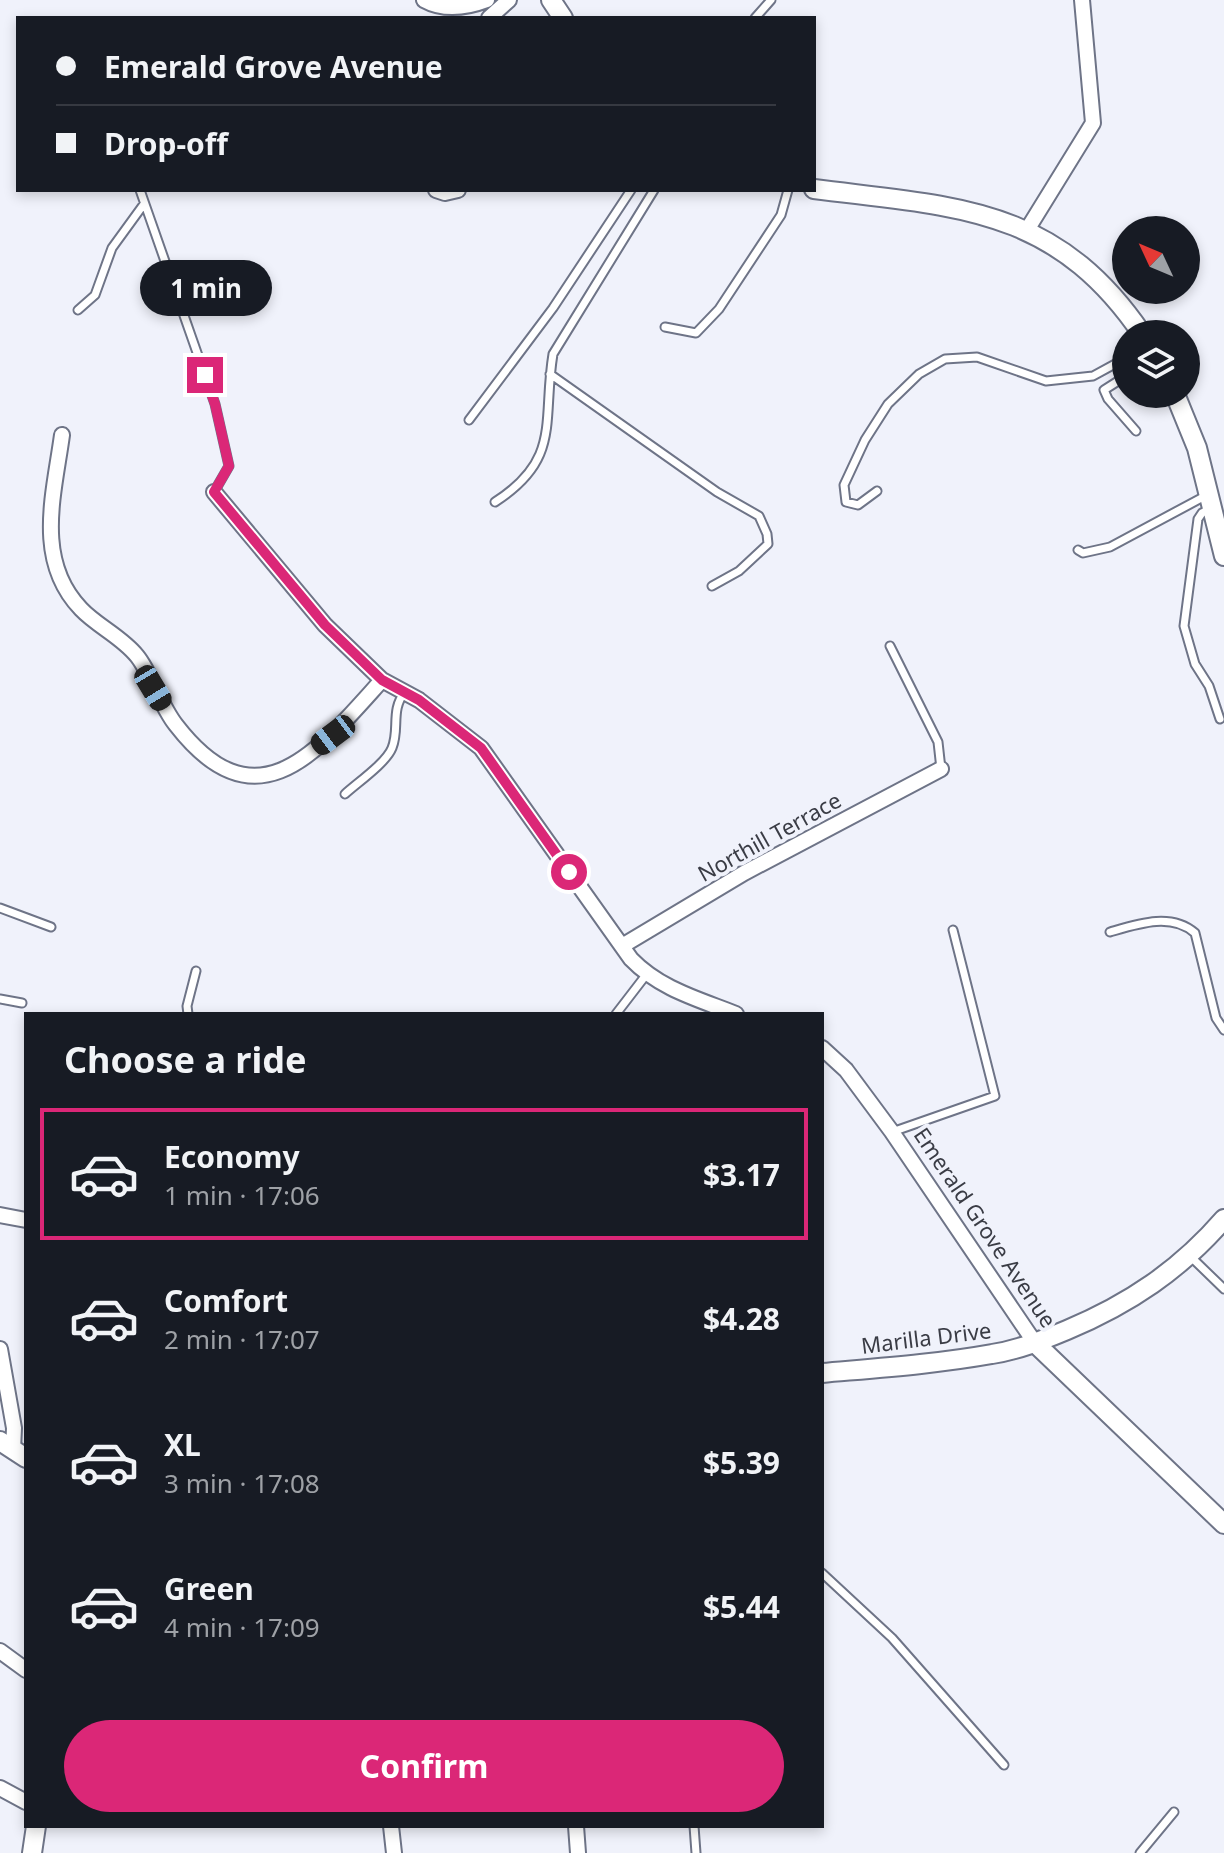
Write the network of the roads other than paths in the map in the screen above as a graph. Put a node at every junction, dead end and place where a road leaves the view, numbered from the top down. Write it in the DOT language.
graph roads {
  1 [pos="424,0"];
  2 [pos="487,0"];
  3 [pos="509,0"];
  4 [pos="771,0"];
  5 [pos="1082,0"];
  6 [pos="491,16"];
  7 [pos="757,16"];
  8 [pos="816,189"];
  9 [pos="141,192"];
  10 [pos="630,192"];
  11 [pos="653,192"];
  12 [pos="787,192"];
  13 [pos="144,204"];
  14 [pos="1027,230"];
  15 [pos="78,310"];
  16 [pos="1132,320"];
  17 [pos="665,327"];
  18 [pos="1112,366"];
  19 [pos="550,374"];
  20 [pos="1112,385"];
  21 [pos="1112,404"];
  22 [pos="1116,408"];
  23 [pos="1181,408"];
  24 [pos="469,420"];
  25 [pos="1136,431"];
  26 [pos="62,435"];
  27 [pos="877,491"];
  28 [pos="214,492"];
  29 [pos="1210,501"];
  30 [pos="495,502"];
  31 [pos="1078,550"];
  32 [pos="1224,556"];
  33 [pos="712,586"];
  34 [pos="890,646"];
  35 [pos="382,680"];
  36 [pos="406,691"];
  37 [pos="1220,719"];
  38 [pos="941,769"];
  39 [pos="345,794"];
  40 [pos="0,908"];
  41 [pos="51,927"];
  42 [pos="953,930"];
  43 [pos="1110,932"];
  44 [pos="622,946"];
  45 [pos="196,971"];
  46 [pos="646,975"];
  47 [pos="0,999"];
  48 [pos="22,1003"];
  49 [pos="188,1012"];
  50 [pos="618,1012"];
  51 [pos="731,1012"];
  52 [pos="1224,1030"];
  53 [pos="824,1050"];
  54 [pos="892,1132"];
  55 [pos="0,1215"];
  56 [pos="1224,1219"];
  57 [pos="24,1220"];
  58 [pos="1190,1256"];
  59 [pos="1224,1289"];
  60 [pos="1035,1343"];
  61 [pos="0,1349"];
  62 [pos="824,1373"];
  63 [pos="13,1450"];
  64 [pos="1224,1524"];
  65 [pos="824,1575"];
  66 [pos="0,1651"];
  67 [pos="24,1669"];
  68 [pos="1004,1765"];
  69 [pos="0,1788"];
  70 [pos="24,1801"];
  71 [pos="1174,1812"];
  72 [pos="36,1828"];
  73 [pos="391,1828"];
  74 [pos="576,1828"];
  75 [pos="694,1828"];
  76 [pos="32,1853"];
  77 [pos="394,1853"];
  78 [pos="578,1853"];
  79 [pos="696,1853"];
  80 [pos="1140,1853"];
  1 -- 2 [label="street"];
  3 -- 6 [label="street"];
  4 -- 7 [label="lane"];
  5 -- 14 [label="street"];
  8 -- 14 [label="street"];
  9 -- 13 [label="lane"];
  10 -- 24 [label="lane"];
  11 -- 19 [label="lane"];
  12 -- 17 [label="lane"];
  13 -- 15 [label="lane"];
  13 -- 28 [label="lane"];
  14 -- 16 [label="street"];
  18 -- 27 [label="lane"];
  19 -- 30 [label="lane"];
  19 -- 33 [label="lane"];
  20 -- 21 [label="lane"];
  22 -- 25 [label="lane"];
  23 -- 29 [label="street"];
  26 -- 35 [label="street"];
  28 -- 35 [label="street"];
  29 -- 31 [label="lane"];
  29 -- 32 [label="street"];
  29 -- 37 [label="lane"];
  34 -- 38 [label="lane"];
  35 -- 36 [label="street"];
  36 -- 39 [label="lane"];
  36 -- 44 [label="street"];
  38 -- 44 [label="street, Northill Terrace"];
  40 -- 41 [label="lane"];
  42 -- 54 [label="lane"];
  43 -- 52 [label="lane"];
  44 -- 46 [label="street"];
  45 -- 49 [label="lane"];
  46 -- 50 [label="lane"];
  46 -- 51 [label="street"];
  47 -- 48 [label="lane"];
  53 -- 54 [label="street, Emerald Grove Avenue"];
  54 -- 60 [label="street, Emerald Grove Avenue"];
  55 -- 57 [label="street"];
  56 -- 58 [label="street, Marilla Drive"];
  58 -- 59 [label="lane"];
  58 -- 60 [label="street, Marilla Drive"];
  60 -- 62 [label="street, Marilla Drive"];
  60 -- 64 [label="street, Emerald Grove Avenue"];
  61 -- 63 [label="street"];
  65 -- 68 [label="lane"];
  66 -- 67 [label="street"];
  69 -- 70 [label="street"];
  71 -- 80 [label="lane"];
  72 -- 76 [label="street"];
  73 -- 77 [label="street"];
  74 -- 78 [label="street"];
  75 -- 79 [label="lane"];
}
